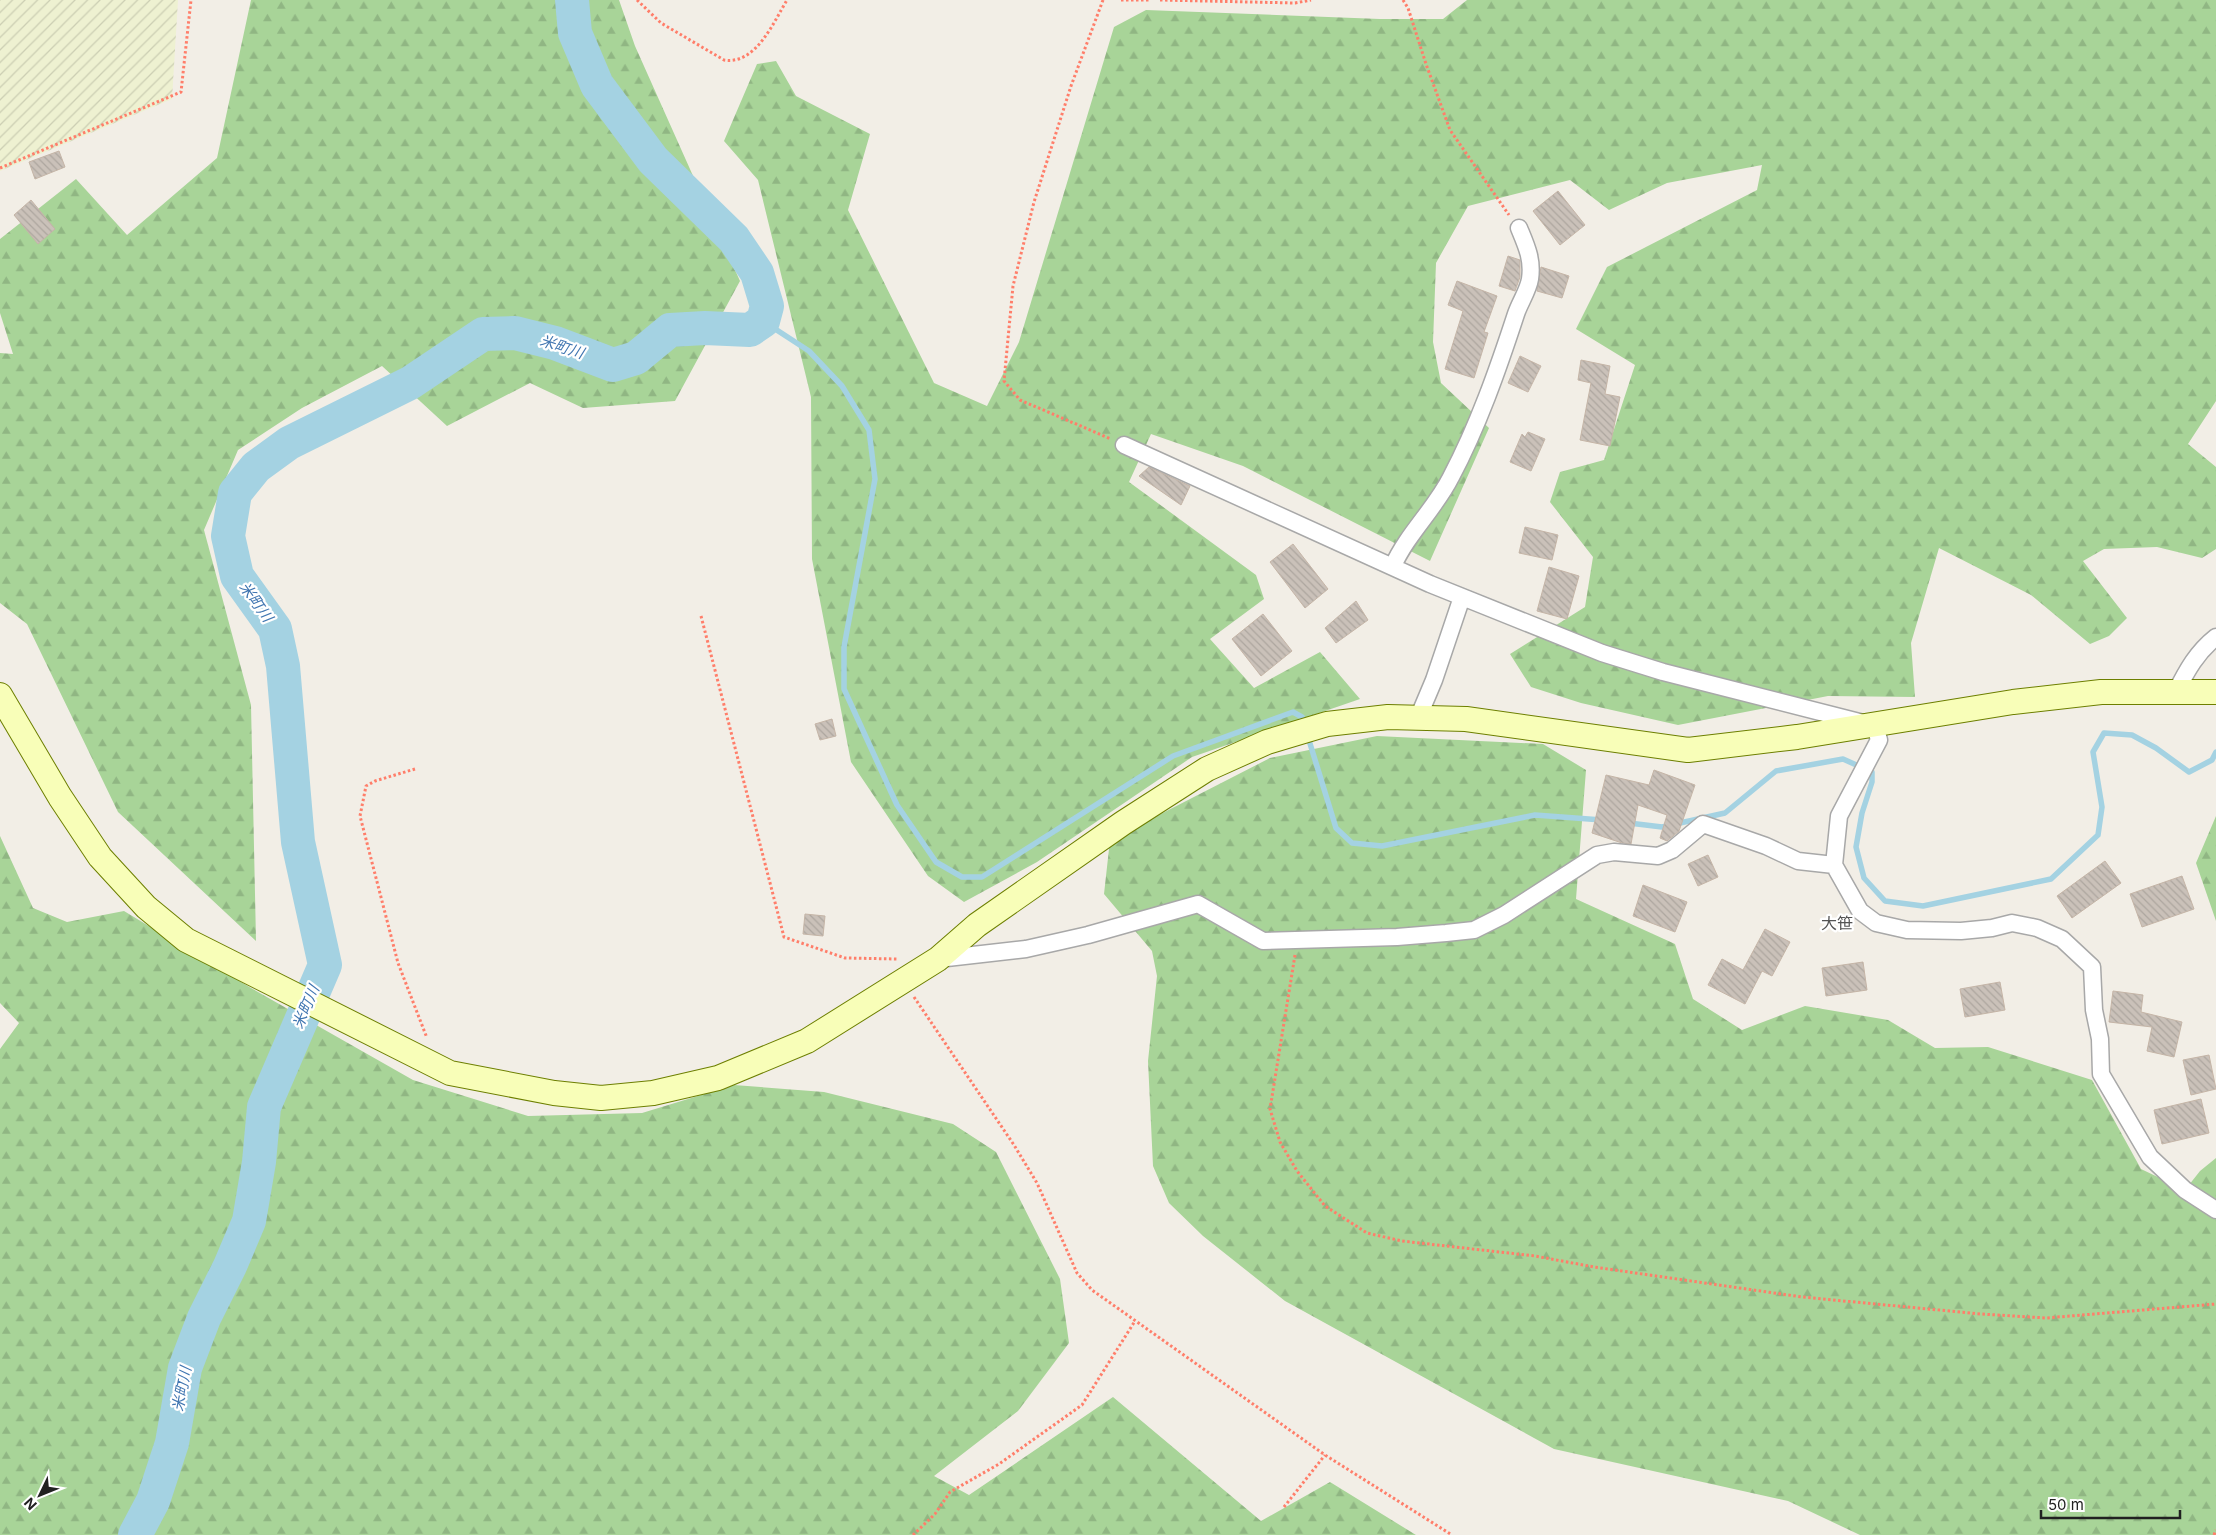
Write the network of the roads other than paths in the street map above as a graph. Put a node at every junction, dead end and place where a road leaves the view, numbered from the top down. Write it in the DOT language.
graph roads {
  1 [pos="1518,228"];
  2 [pos="1124,445"];
  3 [pos="1393,566"];
  4 [pos="1462,597"];
  5 [pos="2216,636"];
  6 [pos="2176,692"];
  7 [pos="2216,692"];
  8 [pos="0,694"];
  9 [pos="1418,718"];
  10 [pos="1877,733"];
  11 [pos="1834,865"];
  12 [pos="938,959"];
  13 [pos="2216,1210"];
  1 -- 3 [label="street"];
  2 -- 3 [label="street"];
  3 -- 4 [label="street"];
  4 -- 9 [label="street"];
  4 -- 10 [label="street"];
  5 -- 6 [label="street"];
  6 -- 7 [label="street"];
  6 -- 10 [label="street"];
  8 -- 12 [label="street"];
  9 -- 10 [label="street"];
  9 -- 12 [label="street"];
  10 -- 11 [label="street"];
  11 -- 12 [label="street"];
  11 -- 13 [label="street"];
}
